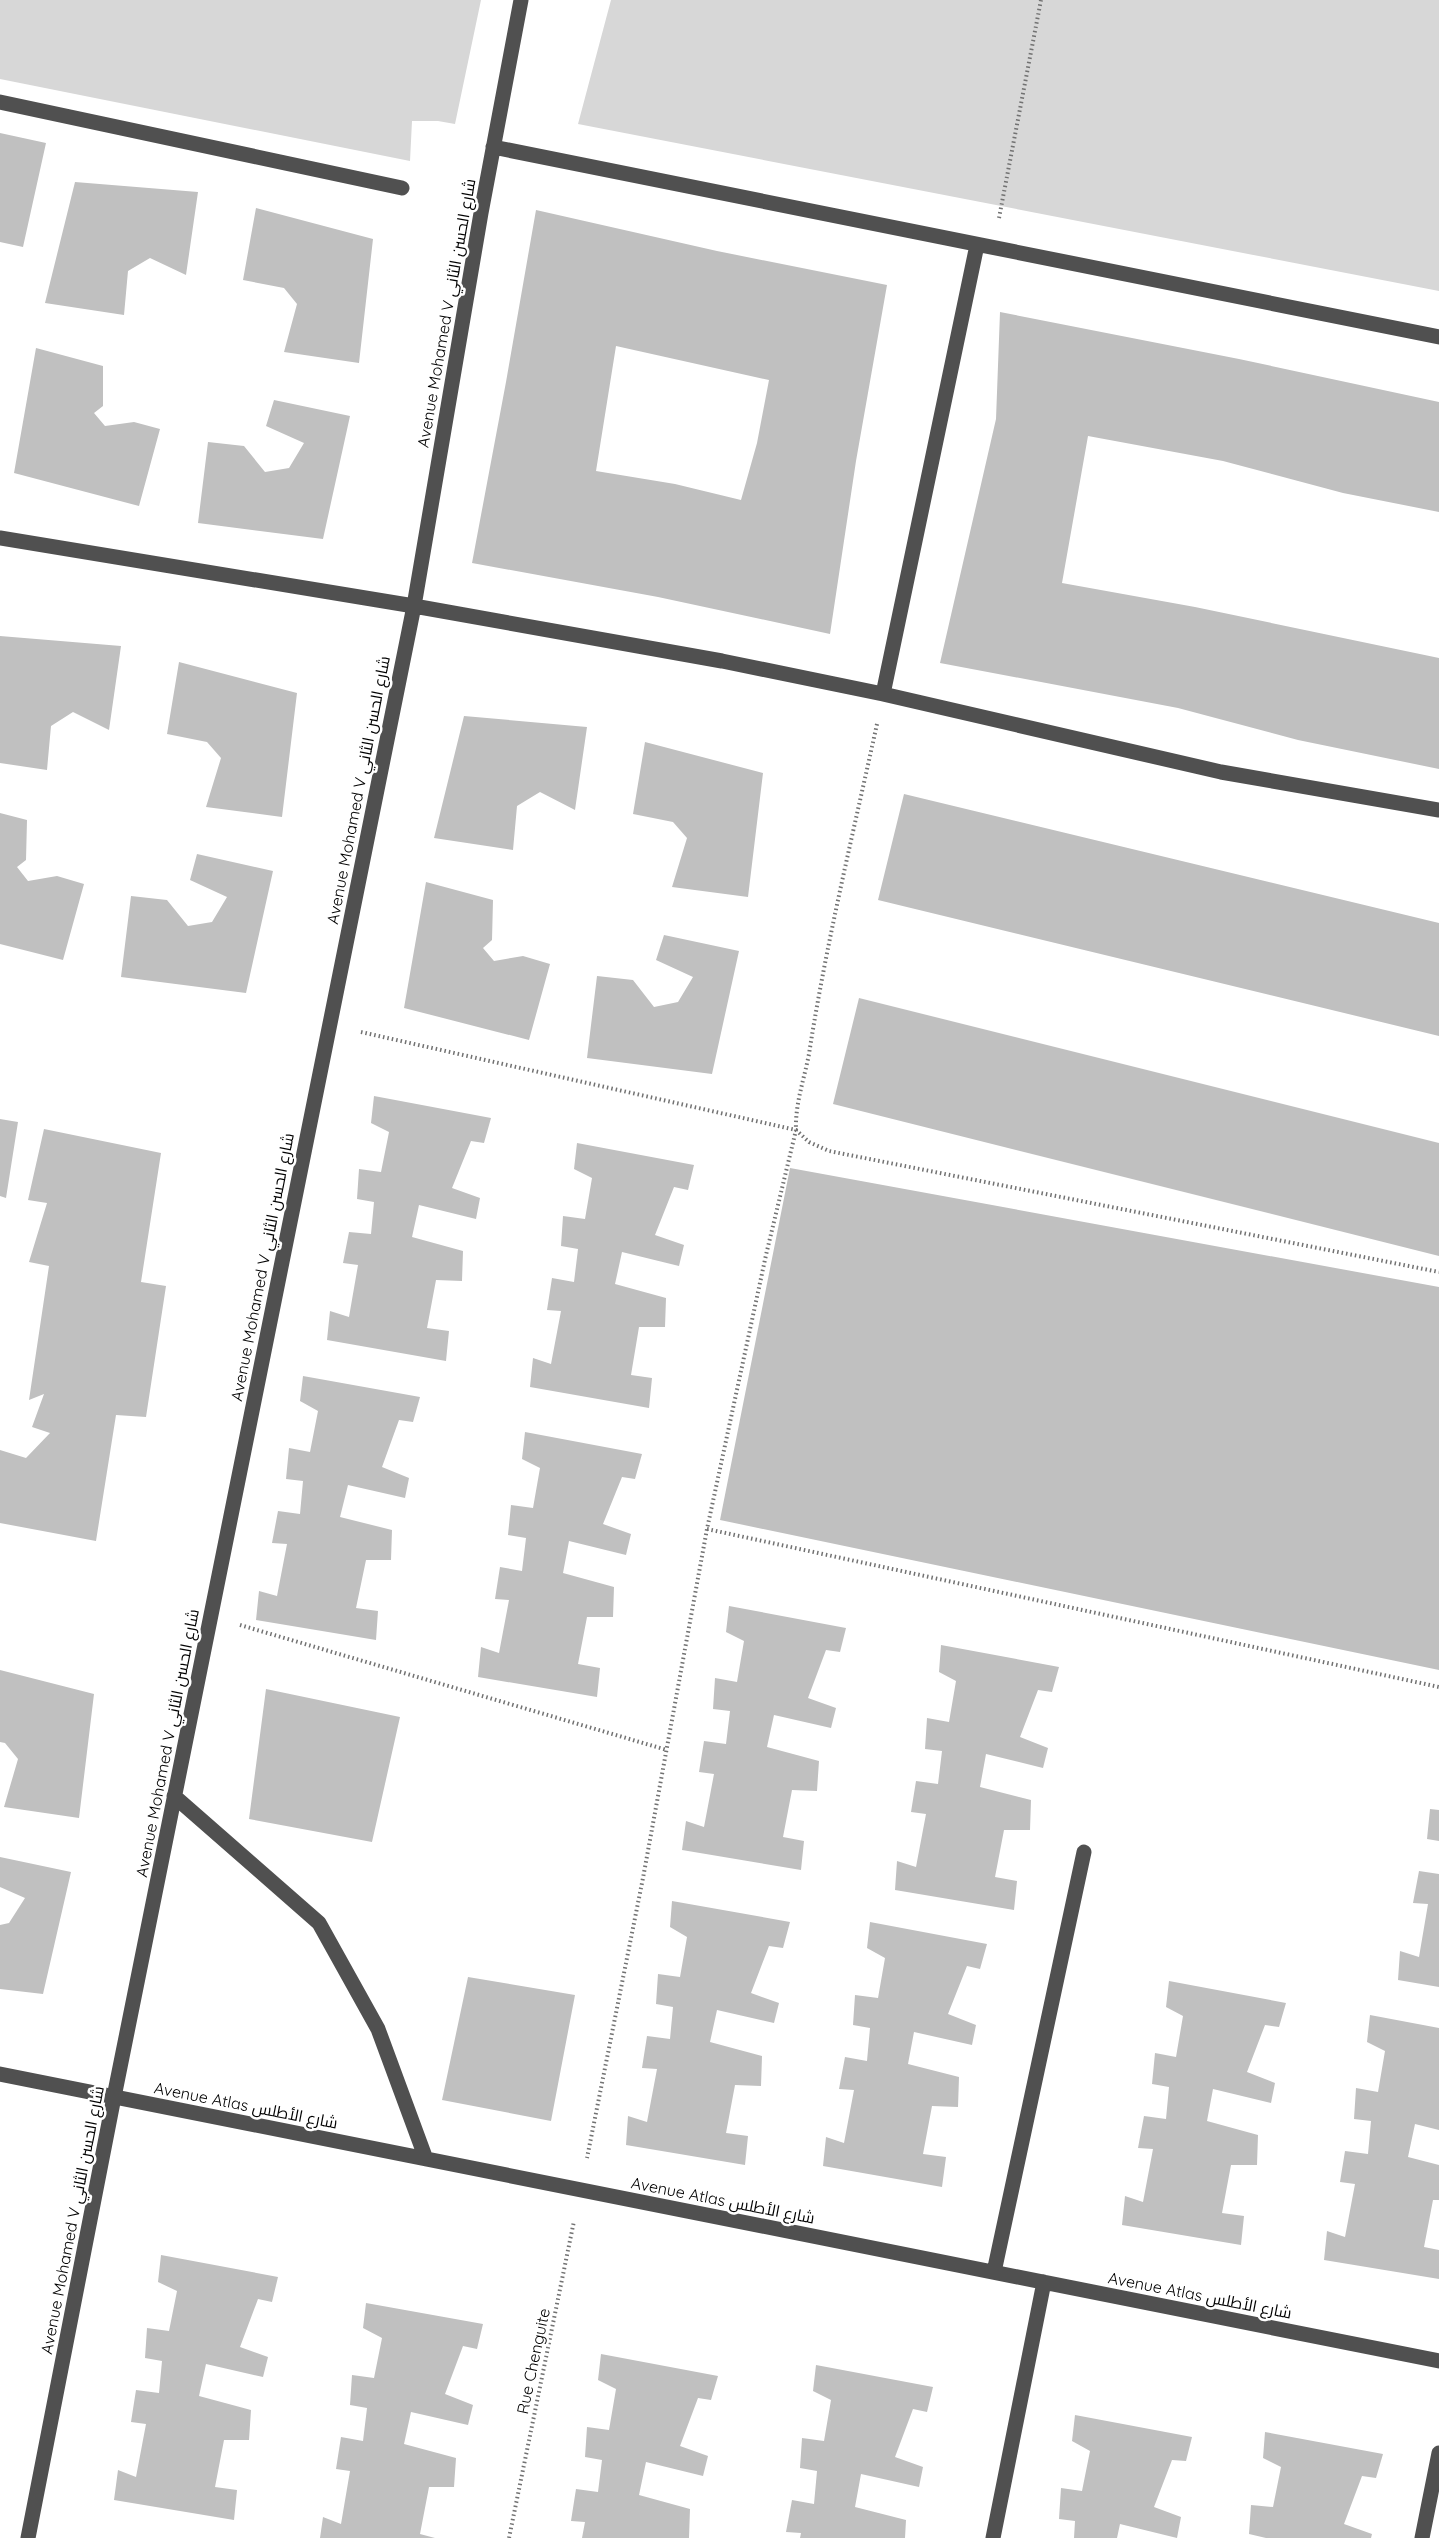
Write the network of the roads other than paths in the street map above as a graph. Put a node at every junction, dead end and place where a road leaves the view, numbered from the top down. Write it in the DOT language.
graph roads {
  1 [pos="521,0"];
  2 [pos="0,102"];
  3 [pos="493,147"];
  4 [pos="402,188"];
  5 [pos="985,247"];
  6 [pos="1439,337"];
  7 [pos="0,538"];
  8 [pos="414,606"];
  9 [pos="883,694"];
  10 [pos="1439,810"];
  11 [pos="174,1796"];
  12 [pos="1084,1852"];
  13 [pos="0,2074"];
  14 [pos="114,2097"];
  15 [pos="426,2159"];
  16 [pos="994,2272"];
  17 [pos="1044,2282"];
  18 [pos="1439,2361"];
  19 [pos="1439,2453"];
  20 [pos="28,2538"];
  21 [pos="993,2538"];
  22 [pos="1422,2538"];
  1 -- 3 [label="street, Avenue Mohamed V شارع الحسن الثاني"];
  2 -- 4 [label="street"];
  3 -- 5 [label="street"];
  3 -- 8 [label="street, Avenue Mohamed V شارع الحسن الثاني"];
  5 -- 6 [label="street"];
  5 -- 9 [label="street"];
  7 -- 8 [label="street"];
  8 -- 9 [label="street"];
  8 -- 11 [label="street, Avenue Mohamed V شارع الحسن الثاني"];
  9 -- 10 [label="street"];
  11 -- 14 [label="street, Avenue Mohamed V شارع الحسن الثاني"];
  11 -- 15 [label="street"];
  12 -- 16 [label="street"];
  13 -- 14 [label="street, Avenue Atlas شارع الأطلس"];
  14 -- 15 [label="street, Avenue Atlas شارع الأطلس"];
  14 -- 20 [label="street, Avenue Mohamed V شارع الحسن الثاني"];
  15 -- 16 [label="street, Avenue Atlas شارع الأطلس"];
  16 -- 17 [label="street, Avenue Atlas شارع الأطلس"];
  17 -- 18 [label="street, Avenue Atlas شارع الأطلس"];
  17 -- 21 [label="street"];
  19 -- 22 [label="street"];
}
